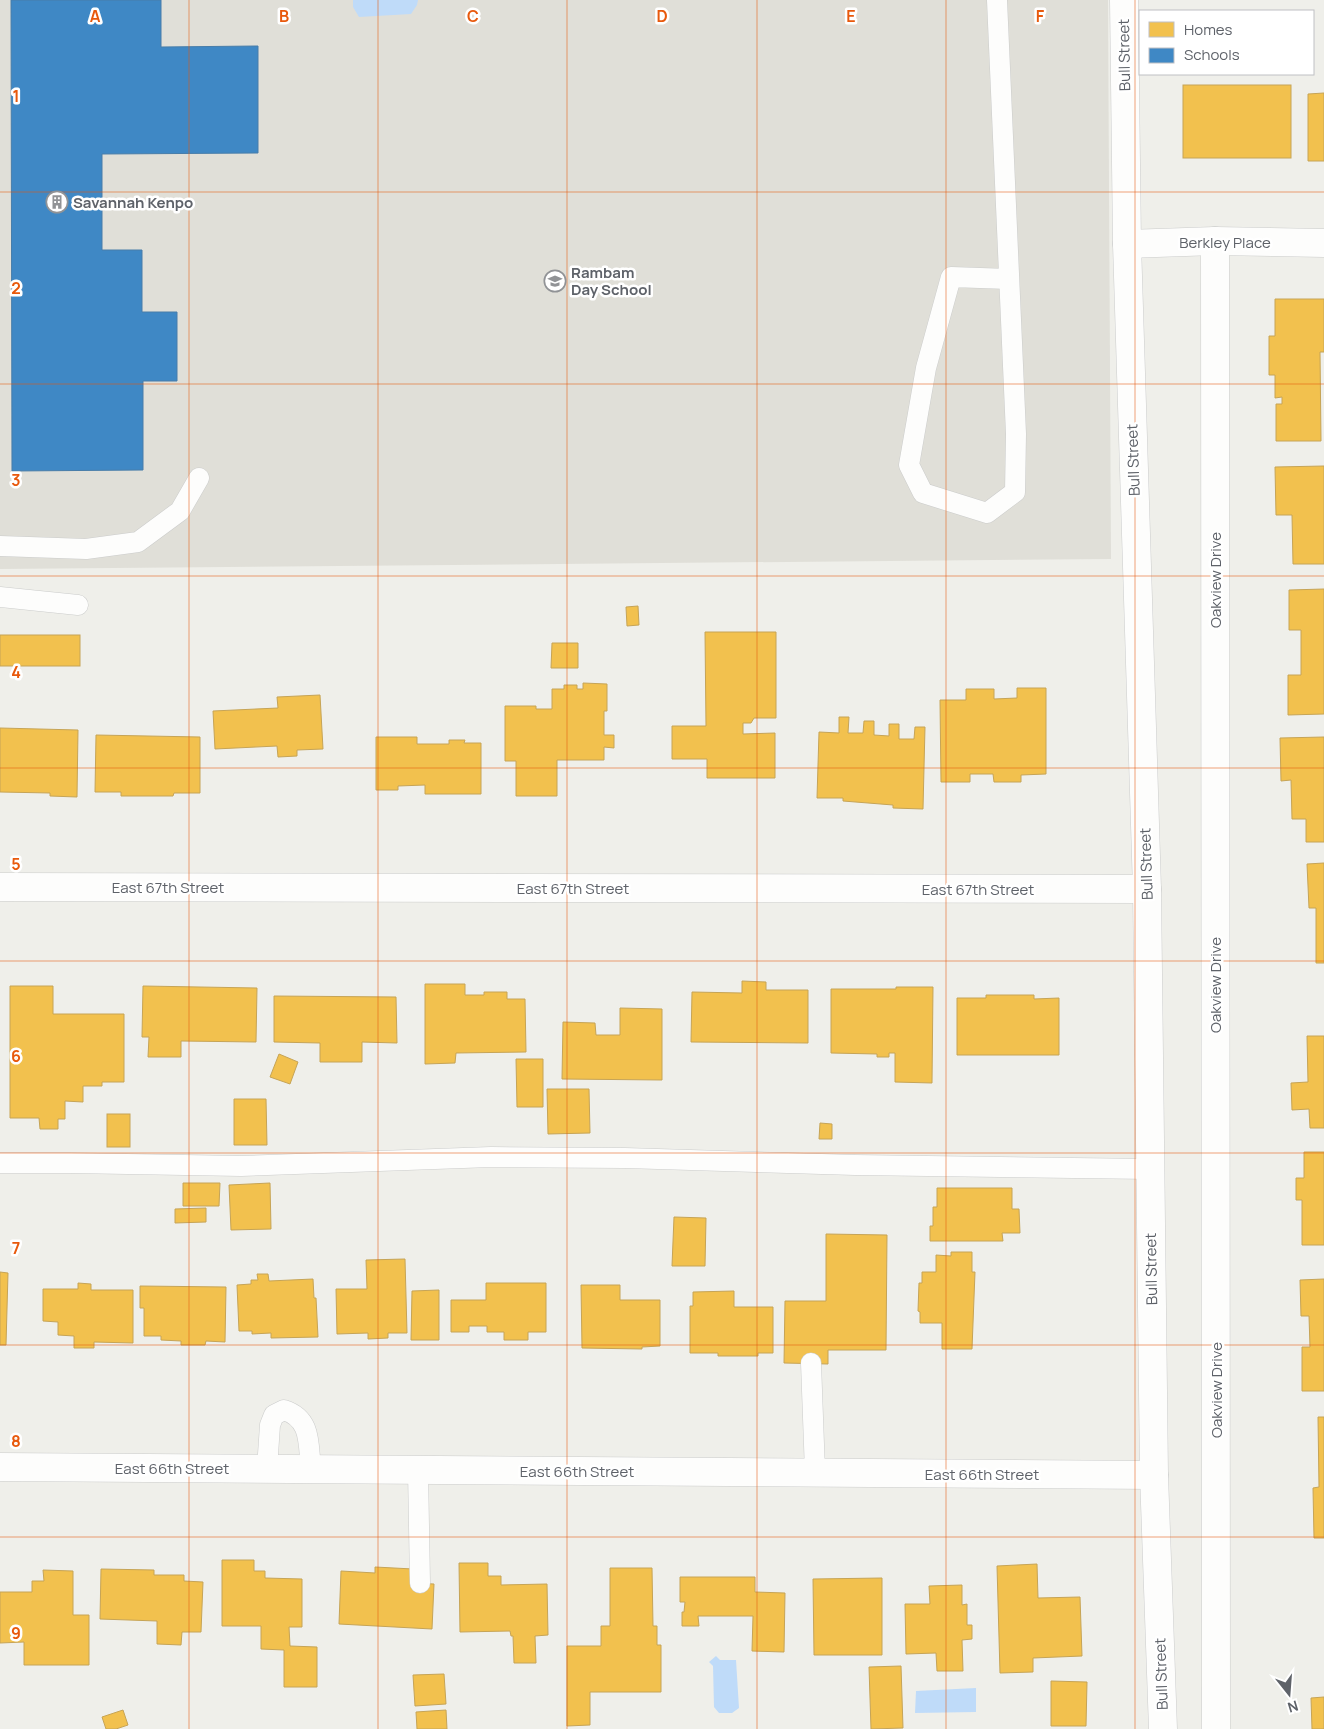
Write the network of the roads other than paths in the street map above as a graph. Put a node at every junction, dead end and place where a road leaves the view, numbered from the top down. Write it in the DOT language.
graph roads {
  1 [pos="997,0"];
  2 [pos="1124,0"];
  3 [pos="1215,241"];
  4 [pos="1324,243"];
  5 [pos="1127,244"];
  6 [pos="1009,278"];
  7 [pos="199,478"];
  8 [pos="0,546"];
  9 [pos="0,597"];
  10 [pos="78,605"];
  11 [pos="0,887"];
  12 [pos="1147,889"];
  13 [pos="0,1163"];
  14 [pos="1150,1169"];
  15 [pos="810,1363"];
  16 [pos="0,1467"];
  17 [pos="267,1469"];
  18 [pos="311,1469"];
  19 [pos="418,1470"];
  20 [pos="815,1472"];
  21 [pos="1154,1475"];
  22 [pos="420,1583"];
  23 [pos="1164,1729"];
  24 [pos="1216,1729"];
  1 -- 6 [label="lane"];
  2 -- 5 [label="street, Bull Street"];
  3 -- 4 [label="street, Berkley Place"];
  3 -- 5 [label="street, Berkley Place"];
  3 -- 24 [label="street, Oakview Drive"];
  5 -- 12 [label="street, Bull Street"];
  6 -- 6 [label="lane"];
  7 -- 8 [label="lane"];
  9 -- 10 [label="lane"];
  11 -- 12 [label="street, East 67th Street"];
  12 -- 14 [label="street, Bull Street"];
  13 -- 14 [label="lane"];
  14 -- 21 [label="street, Bull Street"];
  15 -- 20 [label="lane"];
  16 -- 17 [label="street, East 66th Street"];
  17 -- 18 [label="street, East 66th Street"];
  17 -- 18 [label="lane"];
  18 -- 19 [label="street, East 66th Street"];
  19 -- 20 [label="street, East 66th Street"];
  19 -- 22 [label="lane"];
  20 -- 21 [label="street, East 66th Street"];
  21 -- 23 [label="street, Bull Street"];
}
